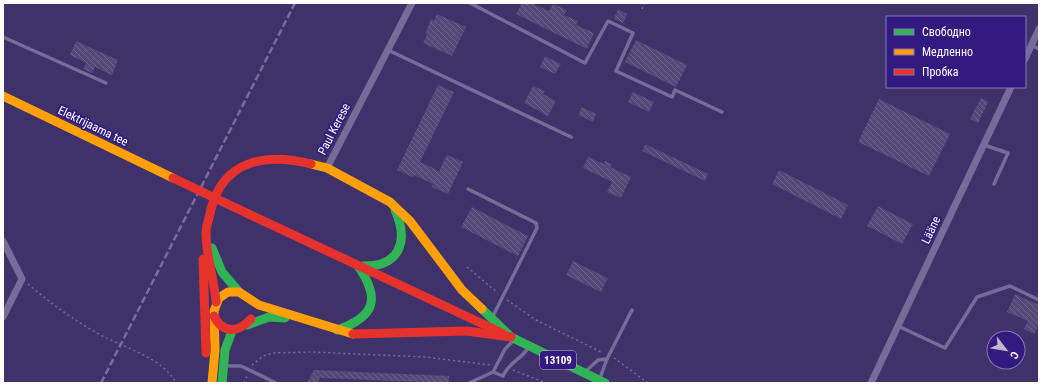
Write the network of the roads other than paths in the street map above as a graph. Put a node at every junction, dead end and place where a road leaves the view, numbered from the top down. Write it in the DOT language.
graph roads {
  1 [pos="412,3"];
  2 [pos="470,3"];
  3 [pos="1039,29"];
  4 [pos="3,37"];
  5 [pos="1031,45"];
  6 [pos="1039,49"];
  7 [pos="387,50"];
  8 [pos="1026,57"];
  9 [pos="106,83"];
  10 [pos="1012,88"];
  11 [pos="3,96"];
  12 [pos="722,112"];
  13 [pos="571,137"];
  14 [pos="984,145"];
  15 [pos="328,168"];
  16 [pos="994,184"];
  17 [pos="468,190"];
  18 [pos="390,202"];
  19 [pos="206,228"];
  20 [pos="3,241"];
  21 [pos="356,265"];
  22 [pos="239,292"];
  23 [pos="1039,300"];
  24 [pos="252,301"];
  25 [pos="216,302"];
  26 [pos="632,310"];
  27 [pos="214,316"];
  28 [pos="3,317"];
  29 [pos="492,319"];
  30 [pos="312,323"];
  31 [pos="247,324"];
  32 [pos="898,326"];
  33 [pos="337,330"];
  34 [pos="232,331"];
  35 [pos="498,336"];
  36 [pos="513,338"];
  37 [pos="529,346"];
  38 [pos="505,348"];
  39 [pos="608,358"];
  40 [pos="224,366"];
  41 [pos="493,372"];
  42 [pos="584,373"];
  43 [pos="602,382"];
  44 [pos="206,383"];
  45 [pos="212,383"];
  46 [pos="222,383"];
  47 [pos="276,383"];
  48 [pos="469,383"];
  49 [pos="871,383"];
  1 -- 7 [label="street, Paul Kerese"];
  2 -- 12 [label="lane"];
  3 -- 5 [label="street"];
  4 -- 9 [label="lane"];
  5 -- 6 [label="lane"];
  5 -- 8 [label="street"];
  7 -- 13 [label="lane"];
  7 -- 15 [label="street, Paul Kerese"];
  10 -- 14 [label="street, Lääne"];
  11 -- 21 [label="main road, Elektrijaama tee / 13109, bridge"];
  14 -- 16 [label="lane"];
  14 -- 32 [label="street, Lääne"];
  15 -- 18 [label="main road"];
  15 -- 19 [label="main road, Paul Kerese"];
  17 -- 29 [label="lane"];
  18 -- 21 [label="main road"];
  18 -- 29 [label="main road"];
  19 -- 22 [label="main road, Paul Kerese"];
  19 -- 25 [label="main road, Paul Kerese"];
  19 -- 44 [label="main road, Paul Kerese"];
  20 -- 28 [label="street"];
  21 -- 33 [label="main road"];
  21 -- 36 [label="main road, 13109"];
  22 -- 24 [label="main road"];
  22 -- 25 [label="main road"];
  23 -- 32 [label="lane"];
  24 -- 30 [label="main road"];
  24 -- 31 [label="main road"];
  25 -- 27 [label="main road"];
  26 -- 39 [label="lane"];
  27 -- 34 [label="main road"];
  27 -- 45 [label="main road"];
  29 -- 36 [label="main road"];
  30 -- 31 [label="main road"];
  30 -- 33 [label="main road"];
  31 -- 34 [label="main road"];
  32 -- 49 [label="street, Lääne"];
  33 -- 35 [label="main road"];
  34 -- 40 [label="main road"];
  35 -- 36 [label="main road"];
  35 -- 38 [label="lane"];
  36 -- 37 [label="main road, 13109"];
  36 -- 38 [label="lane"];
  37 -- 41 [label="lane"];
  37 -- 42 [label="main road, 13109"];
  38 -- 41 [label="lane"];
  39 -- 42 [label="lane"];
  39 -- 43 [label="lane"];
  40 -- 46 [label="main road"];
  40 -- 47 [label="lane"];
  41 -- 48 [label="lane"];
  42 -- 43 [label="main road, 13109"];
}
